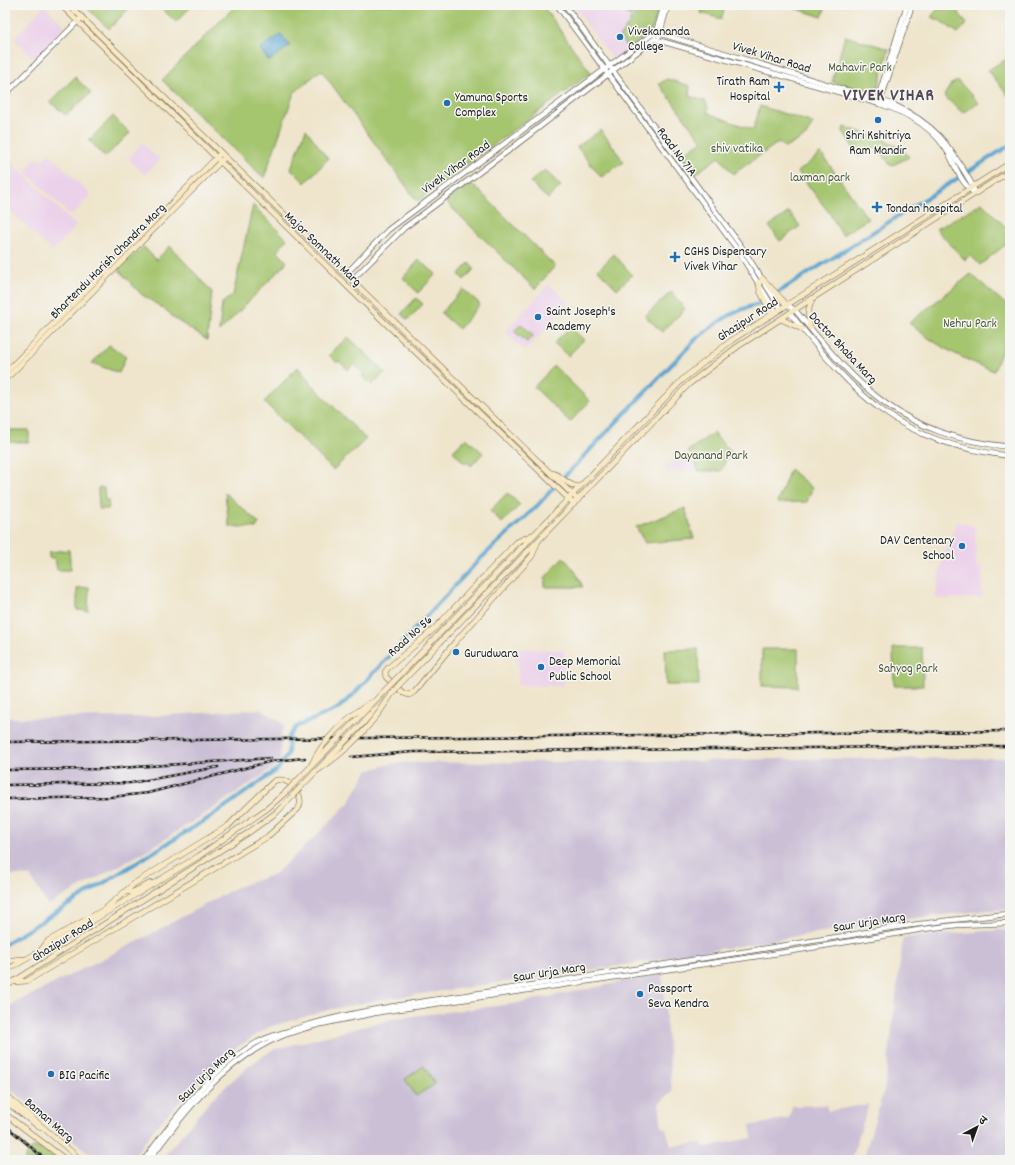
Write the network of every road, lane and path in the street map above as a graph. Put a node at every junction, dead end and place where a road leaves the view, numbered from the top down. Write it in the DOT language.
graph roads {
  1 [pos="61,5"];
  2 [pos="69,5"];
  3 [pos="558,5"];
  4 [pos="565,5"];
  5 [pos="664,5"];
  6 [pos="668,5"];
  7 [pos="907,5"];
  8 [pos="912,5"];
  9 [pos="82,17"];
  10 [pos="78,22"];
  11 [pos="658,33"];
  12 [pos="656,39"];
  13 [pos="608,70"];
  14 [pos="5,95"];
  15 [pos="878,102"];
  16 [pos="171,104"];
  17 [pos="167,108"];
  18 [pos="545,114"];
  19 [pos="549,119"];
  20 [pos="223,155"];
  21 [pos="218,160"];
  22 [pos="1010,163"];
  23 [pos="1010,171"];
  24 [pos="971,187"];
  25 [pos="444,188"];
  26 [pos="975,193"];
  27 [pos="449,195"];
  28 [pos="346,274"];
  29 [pos="341,279"];
  30 [pos="352,280"];
  31 [pos="760,280"];
  32 [pos="347,286"];
  33 [pos="812,299"];
  34 [pos="779,300"];
  35 [pos="787,305"];
  36 [pos="795,310"];
  37 [pos="775,313"];
  38 [pos="790,313"];
  39 [pos="781,319"];
  40 [pos="773,324"];
  41 [pos="810,328"];
  42 [pos="804,331"];
  43 [pos="5,373"];
  44 [pos="5,378"];
  45 [pos="1010,448"];
  46 [pos="1010,456"];
  47 [pos="553,476"];
  48 [pos="581,485"];
  49 [pos="566,489"];
  50 [pos="589,489"];
  51 [pos="570,496"];
  52 [pos="576,502"];
  53 [pos="552,514"];
  54 [pos="558,520"];
  55 [pos="532,535"];
  56 [pos="539,540"];
  57 [pos="313,771"];
  58 [pos="154,883"];
  59 [pos="125,892"];
  60 [pos="130,909"];
  61 [pos="1010,914"];
  62 [pos="134,917"];
  63 [pos="1010,923"];
  64 [pos="799,943"];
  65 [pos="41,950"];
  66 [pos="800,950"];
  67 [pos="24,959"];
  68 [pos="5,964"];
  69 [pos="5,971"];
  70 [pos="586,979"];
  71 [pos="12,982"];
  72 [pos="5,987"];
  73 [pos="340,1019"];
  74 [pos="5,1095"];
  75 [pos="5,1101"];
  76 [pos="5,1114"];
  77 [pos="45,1131"];
  78 [pos="66,1160"];
  79 [pos="81,1160"];
  80 [pos="144,1160"];
  81 [pos="149,1160"];
  1 -- 10 [label="main road, Major Somnath Marg"];
  2 -- 9 [label="main road, Major Somnath Marg"];
  3 -- 13 [label="street, Road No 71A"];
  4 -- 13 [label="street, Road No 71A"];
  5 -- 11 [label="street"];
  6 -- 11 [label="street"];
  7 -- 15 [label="street"];
  8 -- 15 [label="street"];
  9 -- 10 [label="street"];
  9 -- 16 [label="main road, Major Somnath Marg"];
  10 -- 14 [label="street"];
  10 -- 17 [label="main road, Major Somnath Marg"];
  11 -- 12 [label="street"];
  11 -- 13 [label="street, Vivek Vihar Road"];
  11 -- 15 [label="street, Vivek Vihar Road"];
  12 -- 13 [label="street, Vivek Vihar Road"];
  12 -- 15 [label="street, Vivek Vihar Road"];
  13 -- 18 [label="street, Vivek Vihar Road"];
  13 -- 19 [label="street"];
  13 -- 31 [label="street, Road No 71A"];
  15 -- 24 [label="street, Vivek Vihar Road"];
  16 -- 17 [label="main road"];
  16 -- 20 [label="main road, Major Somnath Marg"];
  17 -- 21 [label="main road, Major Somnath Marg"];
  18 -- 19 [label="street"];
  18 -- 25 [label="street, Vivek Vihar Road"];
  19 -- 27 [label="street"];
  20 -- 21 [label="main road, Bhartendu Harish Chandra Marg"];
  20 -- 28 [label="main road, Major Somnath Marg"];
  21 -- 29 [label="main road, Major Somnath Marg"];
  21 -- 43 [label="main road, Bhartendu Harish Chandra Marg"];
  21 -- 44 [label="main road, Bhartendu Harish Chandra Marg"];
  22 -- 24 [label="main road, Ghazipur Road"];
  23 -- 26 [label="main road, Ghazipur Road"];
  24 -- 26 [label="street, Vivek Vihar Road"];
  24 -- 35 [label="main road, Ghazipur Road"];
  25 -- 27 [label="street"];
  25 -- 28 [label="street, Vivek Vihar Road"];
  26 -- 33 [label="main road, Ghazipur Road"];
  27 -- 30 [label="street"];
  28 -- 29 [label="main road"];
  28 -- 30 [label="main road, Major Somnath Marg"];
  29 -- 32 [label="main road, Major Somnath Marg"];
  30 -- 32 [label="main road"];
  30 -- 47 [label="main road, Major Somnath Marg"];
  31 -- 34 [label="main road"];
  31 -- 37 [label="main road"];
  32 -- 47 [label="main road, Major Somnath Marg"];
  33 -- 36 [label="main road, Ghazipur Road"];
  33 -- 41 [label="main road"];
  34 -- 35 [label="main road"];
  34 -- 37 [label="street"];
  35 -- 36 [label="street, Doctor Bhaba Marg"];
  35 -- 37 [label="main road, Ghazipur Road"];
  36 -- 38 [label="main road, Ghazipur Road"];
  36 -- 41 [label="street, Doctor Bhaba Marg"];
  37 -- 40 [label="main road"];
  37 -- 48 [label="main road, Ghazipur Road"];
  38 -- 39 [label="main road, Ghazipur Road"];
  38 -- 42 [label="street, Doctor Bhaba Marg"];
  39 -- 40 [label="main road, Ghazipur Road"];
  39 -- 42 [label="main road"];
  40 -- 50 [label="main road, Ghazipur Road"];
  41 -- 42 [label="street"];
  41 -- 45 [label="street, Doctor Bhaba Marg"];
  42 -- 46 [label="street, Doctor Bhaba Marg"];
  47 -- 49 [label="main road, Major Somnath Marg"];
  47 -- 49 [label="main road"];
  48 -- 49 [label="main road"];
  48 -- 50 [label="main road"];
  48 -- 51 [label="main road, Ghazipur Road"];
  49 -- 51 [label="main road, Major Somnath Marg"];
  50 -- 52 [label="main road, Ghazipur Road"];
  51 -- 52 [label="main road, Major Somnath Marg"];
  51 -- 53 [label="main road, Ghazipur Road"];
  52 -- 54 [label="main road, Ghazipur Road"];
  53 -- 54 [label="main road"];
  53 -- 55 [label="main road, Ghazipur Road"];
  54 -- 56 [label="main road, Ghazipur Road"];
  55 -- 56 [label="main road, Road No 56"];
  55 -- 57 [label="main road, Ghazipur Road, bridge"];
  56 -- 57 [label="main road, Ghazipur Road, bridge"];
  57 -- 58 [label="main road, Ghazipur Road, bridge"];
  57 -- 60 [label="main road, Ghazipur Road, bridge"];
  58 -- 59 [label="main road"];
  58 -- 65 [label="main road, Ghazipur Road"];
  59 -- 62 [label="main road"];
  59 -- 65 [label="main road"];
  60 -- 62 [label="main road"];
  60 -- 71 [label="main road, Ghazipur Road"];
  61 -- 64 [label="street, Saur Urja Marg"];
  62 -- 71 [label="main road"];
  63 -- 66 [label="street, Saur Urja Marg"];
  64 -- 66 [label="street"];
  64 -- 70 [label="street, Saur Urja Marg"];
  65 -- 67 [label="main road, Ghazipur Road"];
  66 -- 70 [label="street, Saur Urja Marg"];
  67 -- 68 [label="main road"];
  67 -- 69 [label="main road, Ghazipur Road"];
  70 -- 73 [label="street, Saur Urja Marg"];
  71 -- 72 [label="main road, Ghazipur Road"];
  73 -- 80 [label="street, Saur Urja Marg"];
  73 -- 81 [label="street, Saur Urja Marg"];
  74 -- 77 [label="main road, Baman Marg"];
  75 -- 77 [label="main road"];
  76 -- 78 [label="main road, Baman Marg"];
  77 -- 79 [label="main road, Baman Marg"];
}
